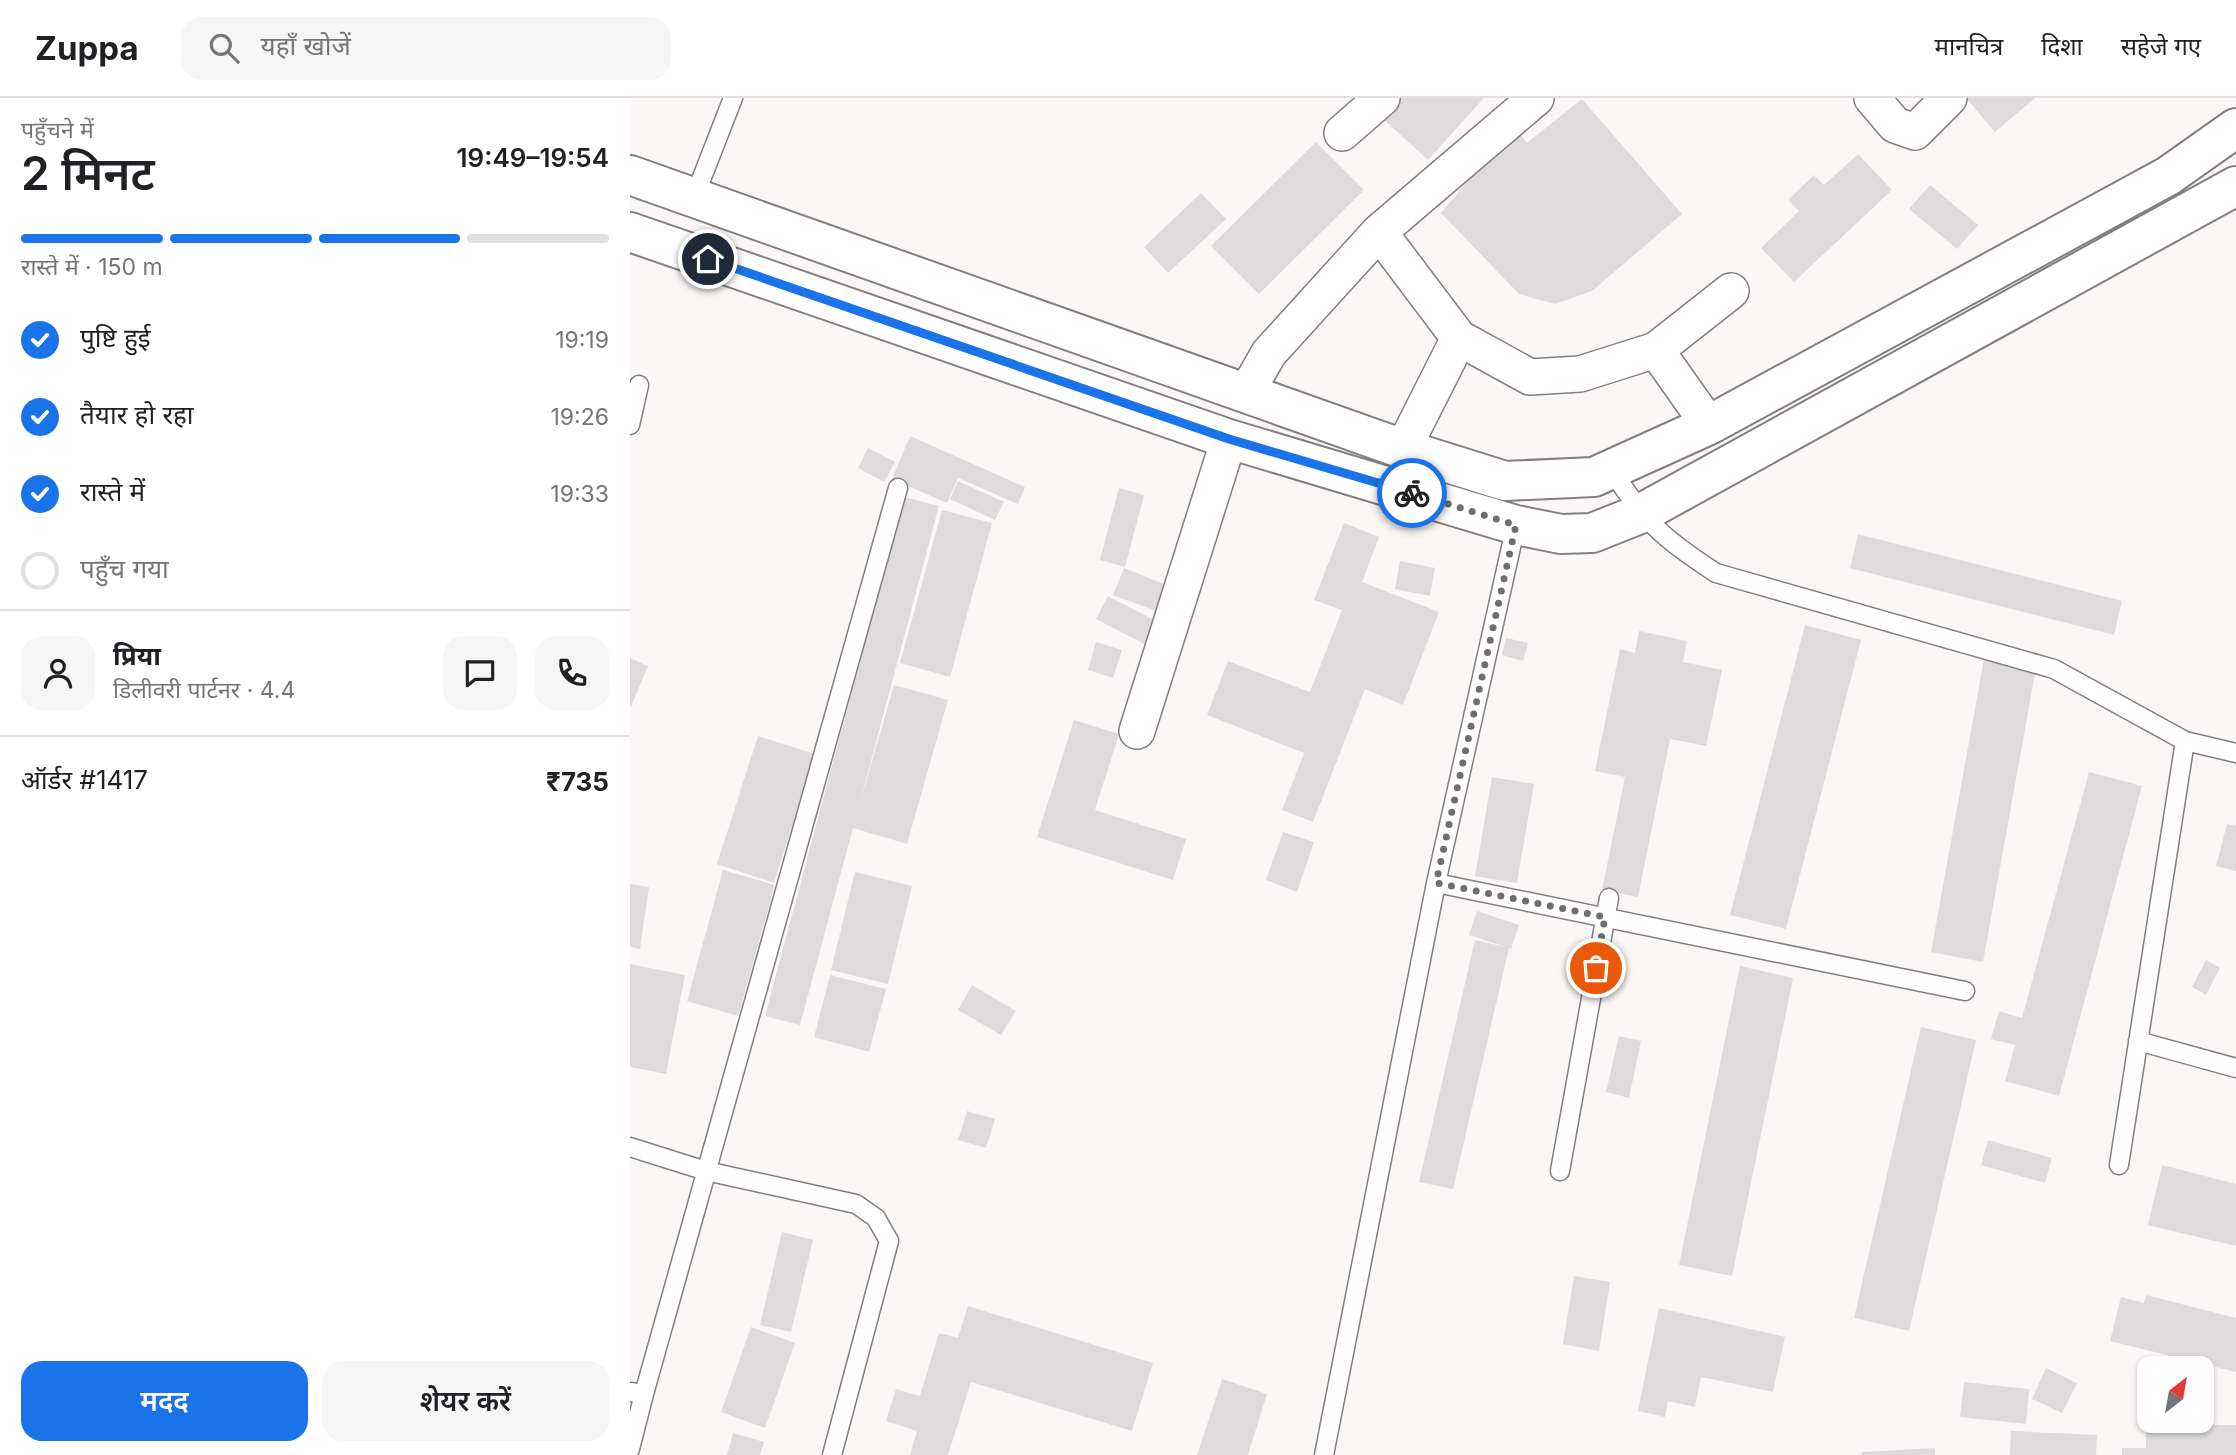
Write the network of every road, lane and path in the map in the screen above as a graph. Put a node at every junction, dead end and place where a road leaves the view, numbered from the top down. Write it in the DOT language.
graph roads {
  1 [pos="733,98"];
  2 [pos="1382,98"];
  3 [pos="1536,98"];
  4 [pos="1872,98"];
  5 [pos="1950,98"];
  6 [pos="2236,128"];
  7 [pos="1342,133"];
  8 [pos="630,175"];
  9 [pos="2236,186"];
  10 [pos="694,198"];
  11 [pos="630,232"];
  12 [pos="1379,232"];
  13 [pos="1731,291"];
  14 [pos="1459,338"];
  15 [pos="1656,350"];
  16 [pos="639,385"];
  17 [pos="1246,393"];
  18 [pos="630,425"];
  19 [pos="1709,425"];
  20 [pos="1229,439"];
  21 [pos="1403,449"];
  22 [pos="1611,469"];
  23 [pos="898,488"];
  24 [pos="1640,514"];
  25 [pos="1516,525"];
  26 [pos="1137,731"];
  27 [pos="2185,741"];
  28 [pos="2236,754"];
  29 [pos="1436,883"];
  30 [pos="1609,898"];
  31 [pos="1605,917"];
  32 [pos="1965,992"];
  33 [pos="2138,1041"];
  34 [pos="2236,1068"];
  35 [pos="630,1147"];
  36 [pos="2119,1165"];
  37 [pos="706,1171"];
  38 [pos="1560,1171"];
  39 [pos="637,1393"];
  40 [pos="630,1449"];
  41 [pos="832,1455"];
  42 [pos="1324,1455"];
  1 -- 10 [label="lane"];
  2 -- 7 [label="street"];
  3 -- 12 [label="street"];
  4 -- 5 [label="street"];
  6 -- 19 [label="street"];
  8 -- 10 [label="street"];
  9 -- 24 [label="street"];
  10 -- 17 [label="street"];
  11 -- 20 [label="street"];
  12 -- 14 [label="street"];
  12 -- 17 [label="street"];
  13 -- 15 [label="street"];
  14 -- 15 [label="street"];
  14 -- 21 [label="street"];
  15 -- 19 [label="street"];
  16 -- 18 [label="lane"];
  17 -- 21 [label="street"];
  19 -- 22 [label="street"];
  20 -- 25 [label="street"];
  20 -- 26 [label="street"];
  21 -- 22 [label="street"];
  22 -- 24 [label="lane"];
  23 -- 37 [label="lane"];
  24 -- 25 [label="street"];
  24 -- 27 [label="lane"];
  25 -- 29 [label="lane"];
  27 -- 28 [label="lane"];
  27 -- 33 [label="lane"];
  29 -- 31 [label="lane"];
  29 -- 42 [label="lane"];
  30 -- 31 [label="lane"];
  31 -- 32 [label="lane"];
  31 -- 38 [label="lane"];
  33 -- 34 [label="lane"];
  33 -- 36 [label="lane"];
  35 -- 37 [label="lane"];
  37 -- 39 [label="lane"];
  37 -- 41 [label="lane"];
  39 -- 40 [label="lane"];
}
